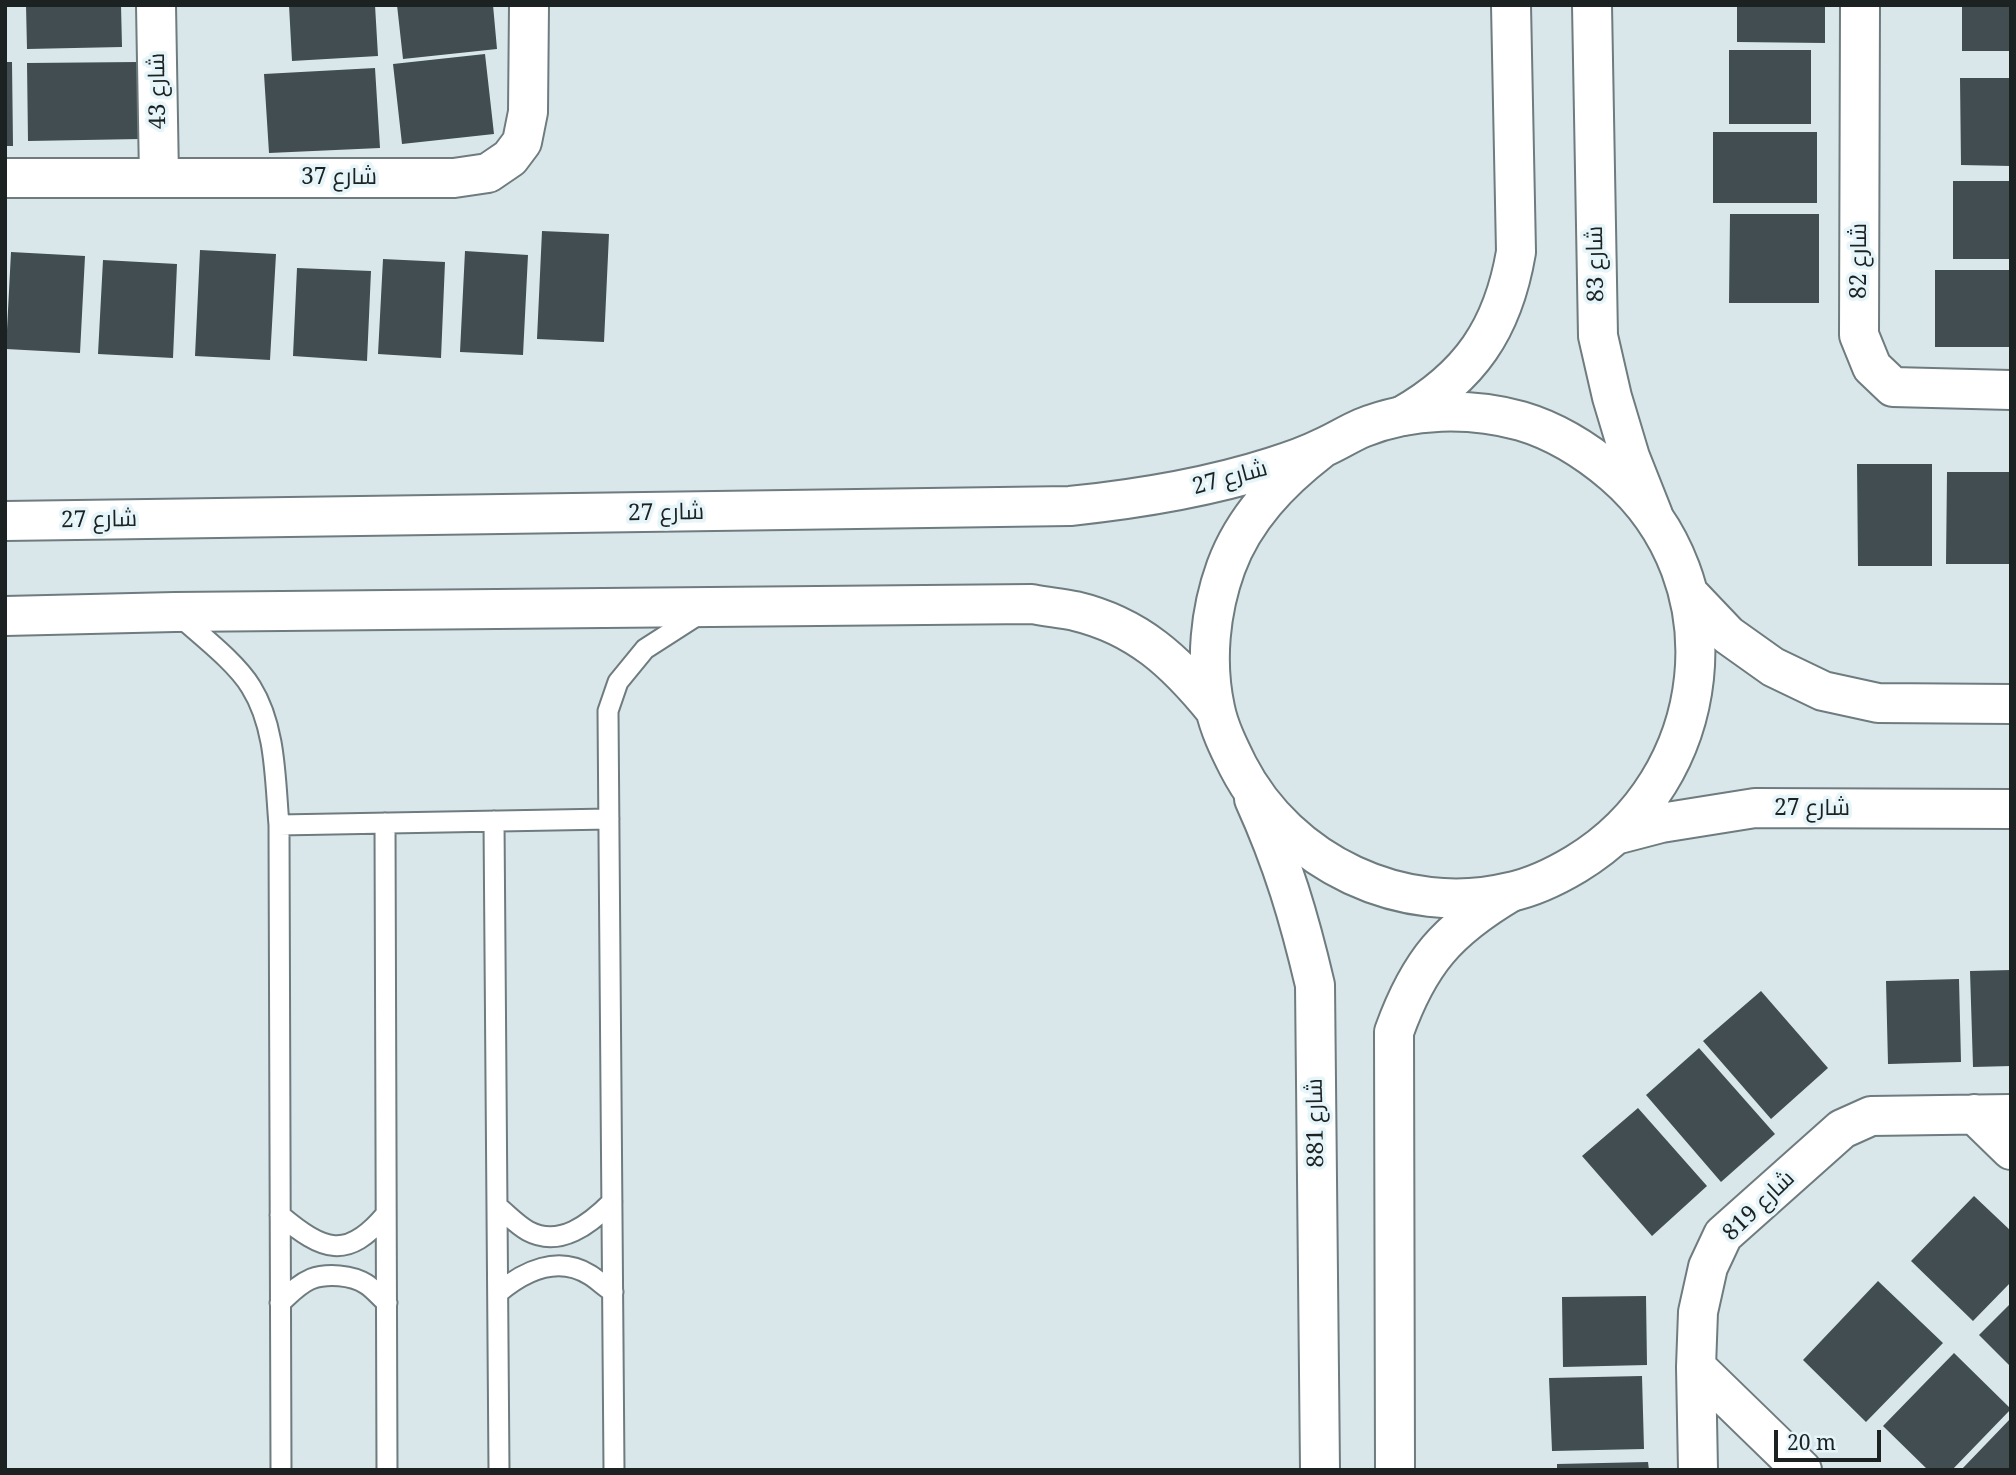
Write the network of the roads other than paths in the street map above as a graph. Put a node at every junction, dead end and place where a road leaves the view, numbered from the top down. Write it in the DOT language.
graph roads {
  1 [pos="156,5"];
  2 [pos="529,5"];
  3 [pos="1511,5"];
  4 [pos="1592,5"];
  5 [pos="1860,5"];
  6 [pos="159,177"];
  7 [pos="5,178"];
  8 [pos="2011,390"];
  9 [pos="1402,416"];
  10 [pos="1320,450"];
  11 [pos="1653,515"];
  12 [pos="5,521"];
  13 [pos="1689,594"];
  14 [pos="709,607"];
  15 [pos="176,612"];
  16 [pos="5,616"];
  17 [pos="2011,704"];
  18 [pos="1215,710"];
  19 [pos="1249,787"];
  20 [pos="2011,809"];
  21 [pos="609,819"];
  22 [pos="494,821"];
  23 [pos="385,823"];
  24 [pos="279,825"];
  25 [pos="1615,835"];
  26 [pos="1511,892"];
  27 [pos="1992,1114"];
  28 [pos="2011,1150"];
  29 [pos="612,1202"];
  30 [pos="497,1206"];
  31 [pos="387,1214"];
  32 [pos="280,1215"];
  33 [pos="613,1292"];
  34 [pos="498,1293"];
  35 [pos="280,1303"];
  36 [pos="387,1303"];
  37 [pos="1696,1367"];
  38 [pos="281,1470"];
  39 [pos="387,1470"];
  40 [pos="499,1470"];
  41 [pos="614,1470"];
  42 [pos="1320,1470"];
  43 [pos="1395,1470"];
  44 [pos="1698,1470"];
  45 [pos="1802,1470"];
  1 -- 6 [label="main road, شارع 43"];
  2 -- 6 [label="main road, شارع 37"];
  3 -- 9 [label="main road"];
  4 -- 11 [label="main road, شارع 83"];
  5 -- 8 [label="main road, شارع 82"];
  6 -- 7 [label="main road, شارع 37"];
  9 -- 10 [label="main road"];
  9 -- 11 [label="main road"];
  10 -- 12 [label="main road, شارع 27"];
  10 -- 18 [label="main road"];
  11 -- 13 [label="main road"];
  13 -- 17 [label="main road"];
  13 -- 25 [label="main road"];
  14 -- 15 [label="main road"];
  14 -- 18 [label="main road"];
  14 -- 21 [label="lane"];
  15 -- 16 [label="main road"];
  15 -- 24 [label="lane"];
  18 -- 19 [label="main road"];
  19 -- 26 [label="main road"];
  19 -- 42 [label="main road, شارع 881"];
  20 -- 25 [label="main road, شارع 27"];
  21 -- 22 [label="lane"];
  21 -- 29 [label="lane"];
  22 -- 23 [label="lane"];
  22 -- 30 [label="lane"];
  23 -- 24 [label="lane"];
  23 -- 31 [label="lane"];
  24 -- 32 [label="lane"];
  25 -- 26 [label="main road"];
  26 -- 43 [label="main road"];
  27 -- 28 [label="main road"];
  27 -- 37 [label="main road, شارع 819"];
  29 -- 30 [label="lane"];
  29 -- 33 [label="lane"];
  30 -- 34 [label="lane"];
  31 -- 32 [label="lane"];
  31 -- 36 [label="lane"];
  32 -- 35 [label="lane"];
  33 -- 34 [label="lane"];
  33 -- 41 [label="lane"];
  34 -- 40 [label="lane"];
  35 -- 36 [label="lane"];
  35 -- 38 [label="lane"];
  36 -- 39 [label="lane"];
  37 -- 44 [label="main road, شارع 819"];
  37 -- 45 [label="main road"];
}
